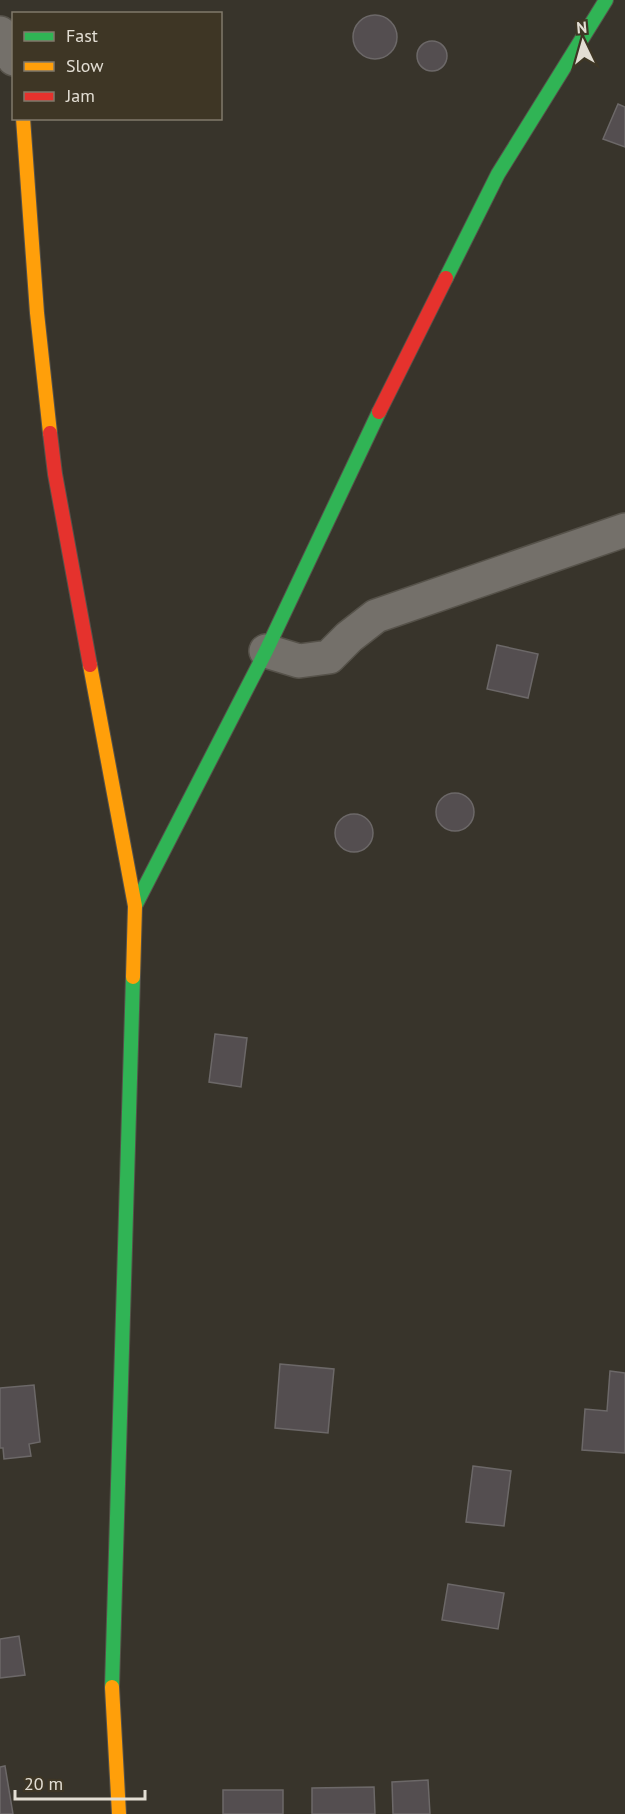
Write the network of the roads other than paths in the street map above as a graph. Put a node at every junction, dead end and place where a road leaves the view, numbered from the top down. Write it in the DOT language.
graph roads {
  1 [pos="606,0"];
  2 [pos="0,33"];
  3 [pos="12,55"];
  4 [pos="23,120"];
  5 [pos="625,530"];
  6 [pos="266,651"];
  7 [pos="135,906"];
  8 [pos="119,1814"];
  1 -- 6 [label="street"];
  2 -- 3 [label="street"];
  4 -- 7 [label="street"];
  5 -- 6 [label="street"];
  6 -- 7 [label="street"];
  7 -- 8 [label="street"];
}
